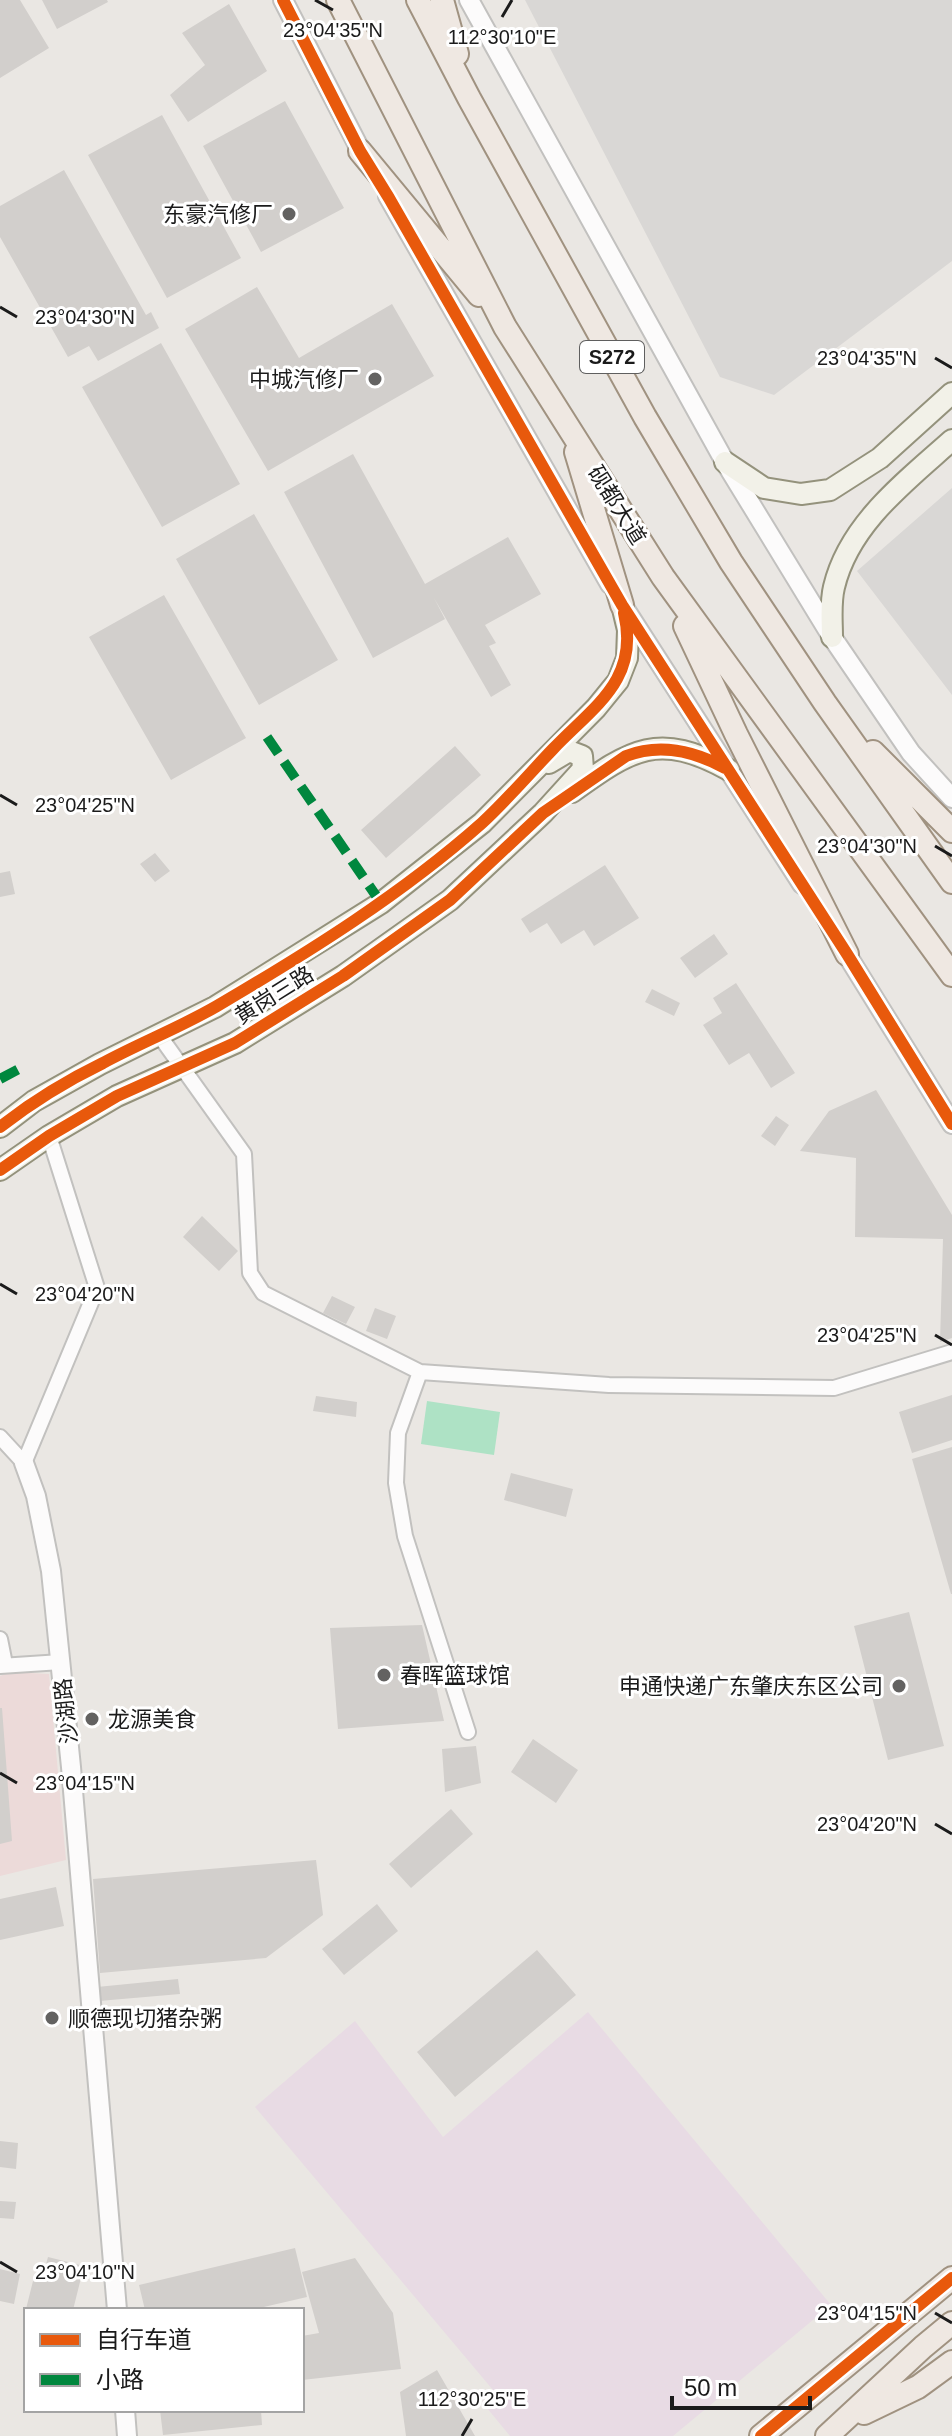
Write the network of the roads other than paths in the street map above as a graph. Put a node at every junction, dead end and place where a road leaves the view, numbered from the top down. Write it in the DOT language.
graph roads {
  1 [pos="283,0"];
  2 [pos="338,0"];
  3 [pos="418,0"];
  4 [pos="442,0"];
  5 [pos="469,0"];
  6 [pos="469,98"];
  7 [pos="360,151"];
  8 [pos="505,327"];
  9 [pos="952,393"];
  10 [pos="567,424"];
  11 [pos="952,440"];
  12 [pos="880,458"];
  13 [pos="725,462"];
  14 [pos="900,487"];
  15 [pos="663,577"];
  16 [pos="622,605"];
  17 [pos="832,637"];
  18 [pos="825,703"];
  19 [pos="729,770"];
  20 [pos="528,775"];
  21 [pos="952,798"];
  22 [pos="543,813"];
  23 [pos="952,831"];
  24 [pos="952,882"];
  25 [pos="847,954"];
  26 [pos="952,975"];
  27 [pos="159,1035"];
  28 [pos="181,1067"];
  29 [pos="952,1124"];
  30 [pos="0,1127"];
  31 [pos="49,1136"];
  32 [pos="0,1170"];
  33 [pos="952,1352"];
  34 [pos="420,1372"];
  35 [pos="0,1437"];
  36 [pos="24,1463"];
  37 [pos="0,1639"];
  38 [pos="61,1662"];
  39 [pos="3,1665"];
  40 [pos="468,1732"];
  41 [pos="952,2278"];
  42 [pos="117,2308"];
  43 [pos="952,2323"];
  44 [pos="952,2362"];
  45 [pos="125,2412"];
  46 [pos="836,2429"];
  47 [pos="127,2436"];
  48 [pos="761,2436"];
  1 -- 7 [label="street"];
  2 -- 8 [label="main road, 砚都大道"];
  3 -- 6 [label="main road, S272"];
  4 -- 6 [label="main road"];
  5 -- 13 [label="street"];
  6 -- 18 [label="main road, S272"];
  7 -- 8 [label="main road"];
  7 -- 16 [label="street"];
  8 -- 10 [label="main road, 砚都大道"];
  9 -- 12 [label="main road"];
  10 -- 15 [label="main road, 砚都大道"];
  10 -- 16 [label="main road"];
  11 -- 14 [label="main road"];
  12 -- 13 [label="main road"];
  12 -- 14 [label="main road"];
  13 -- 17 [label="street"];
  14 -- 17 [label="main road"];
  15 -- 25 [label="main road"];
  15 -- 26 [label="main road, 砚都大道"];
  16 -- 19 [label="street"];
  16 -- 20 [label="main road"];
  17 -- 21 [label="street"];
  18 -- 23 [label="main road"];
  18 -- 24 [label="main road, S272"];
  19 -- 22 [label="main road"];
  19 -- 25 [label="street"];
  20 -- 22 [label="main road"];
  20 -- 27 [label="main road, 黄岗三路"];
  22 -- 28 [label="main road, 黄岗三路"];
  25 -- 29 [label="street"];
  27 -- 28 [label="street"];
  27 -- 30 [label="main road, 黄岗三路"];
  28 -- 31 [label="main road, 黄岗三路"];
  28 -- 34 [label="street"];
  31 -- 32 [label="main road, 黄岗三路"];
  31 -- 36 [label="street"];
  33 -- 34 [label="street"];
  34 -- 40 [label="street"];
  35 -- 36 [label="street"];
  36 -- 38 [label="street, 沙湖路"];
  37 -- 39 [label="street"];
  38 -- 39 [label="street"];
  38 -- 42 [label="street, 沙湖路"];
  41 -- 48 [label="main road"];
  43 -- 46 [label="main road"];
  44 -- 46 [label="main road"];
  45 -- 47 [label="street"];
}
